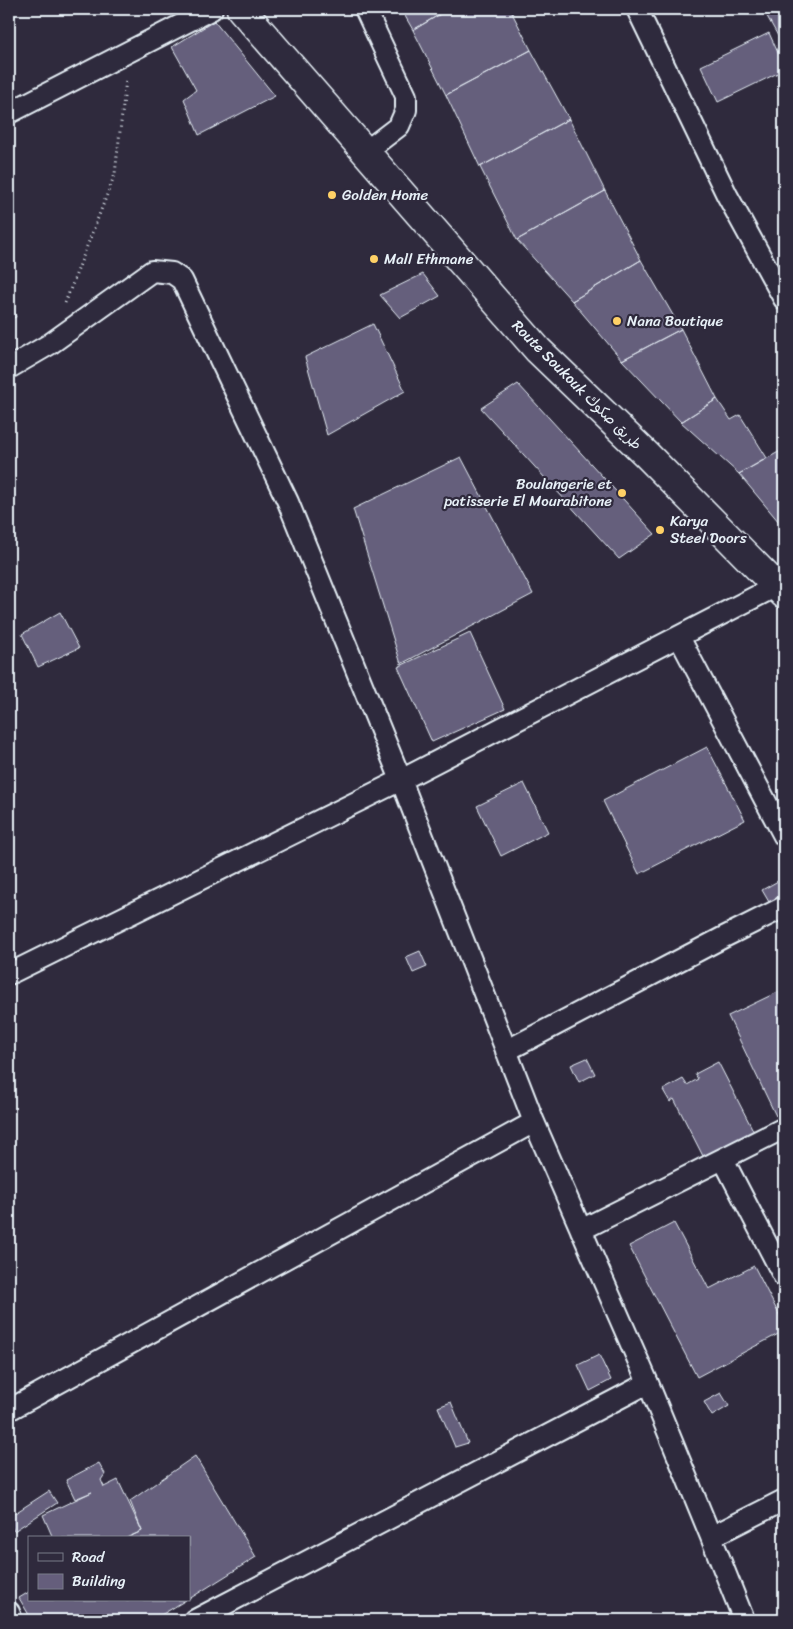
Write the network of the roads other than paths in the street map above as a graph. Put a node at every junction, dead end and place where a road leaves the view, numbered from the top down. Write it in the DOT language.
graph roads {
  1 [pos="212,9"];
  2 [pos="241,9"];
  3 [pos="365,9"];
  4 [pos="637,9"];
  5 [pos="9,113"];
  6 [pos="365,152"];
  7 [pos="784,299"];
  8 [pos="9,368"];
  9 [pos="782,587"];
  10 [pos="678,637"];
  11 [pos="401,780"];
  12 [pos="784,836"];
  13 [pos="784,907"];
  14 [pos="9,974"];
  15 [pos="506,1051"];
  16 [pos="534,1122"];
  17 [pos="784,1128"];
  18 [pos="723,1159"];
  19 [pos="581,1230"];
  20 [pos="784,1277"];
  21 [pos="648,1384"];
  22 [pos="9,1410"];
  23 [pos="784,1500"];
  24 [pos="711,1537"];
  25 [pos="9,1612"];
  26 [pos="12,1620"];
  27 [pos="195,1620"];
  28 [pos="744,1620"];
  1 -- 5 [label="street"];
  2 -- 6 [label="street, Route Soukouk طريق صكوك"];
  3 -- 6 [label="street"];
  4 -- 7 [label="street"];
  6 -- 9 [label="street, Route Soukouk طريق صكوك"];
  8 -- 11 [label="street"];
  9 -- 10 [label="street"];
  10 -- 11 [label="street"];
  10 -- 12 [label="street"];
  11 -- 14 [label="street"];
  11 -- 15 [label="street"];
  13 -- 15 [label="street"];
  15 -- 16 [label="street"];
  16 -- 19 [label="street"];
  16 -- 22 [label="street"];
  17 -- 18 [label="street"];
  18 -- 19 [label="street"];
  18 -- 20 [label="street"];
  19 -- 21 [label="street"];
  21 -- 24 [label="street"];
  21 -- 27 [label="street"];
  23 -- 24 [label="street"];
  24 -- 28 [label="street"];
  25 -- 26 [label="street"];
}
